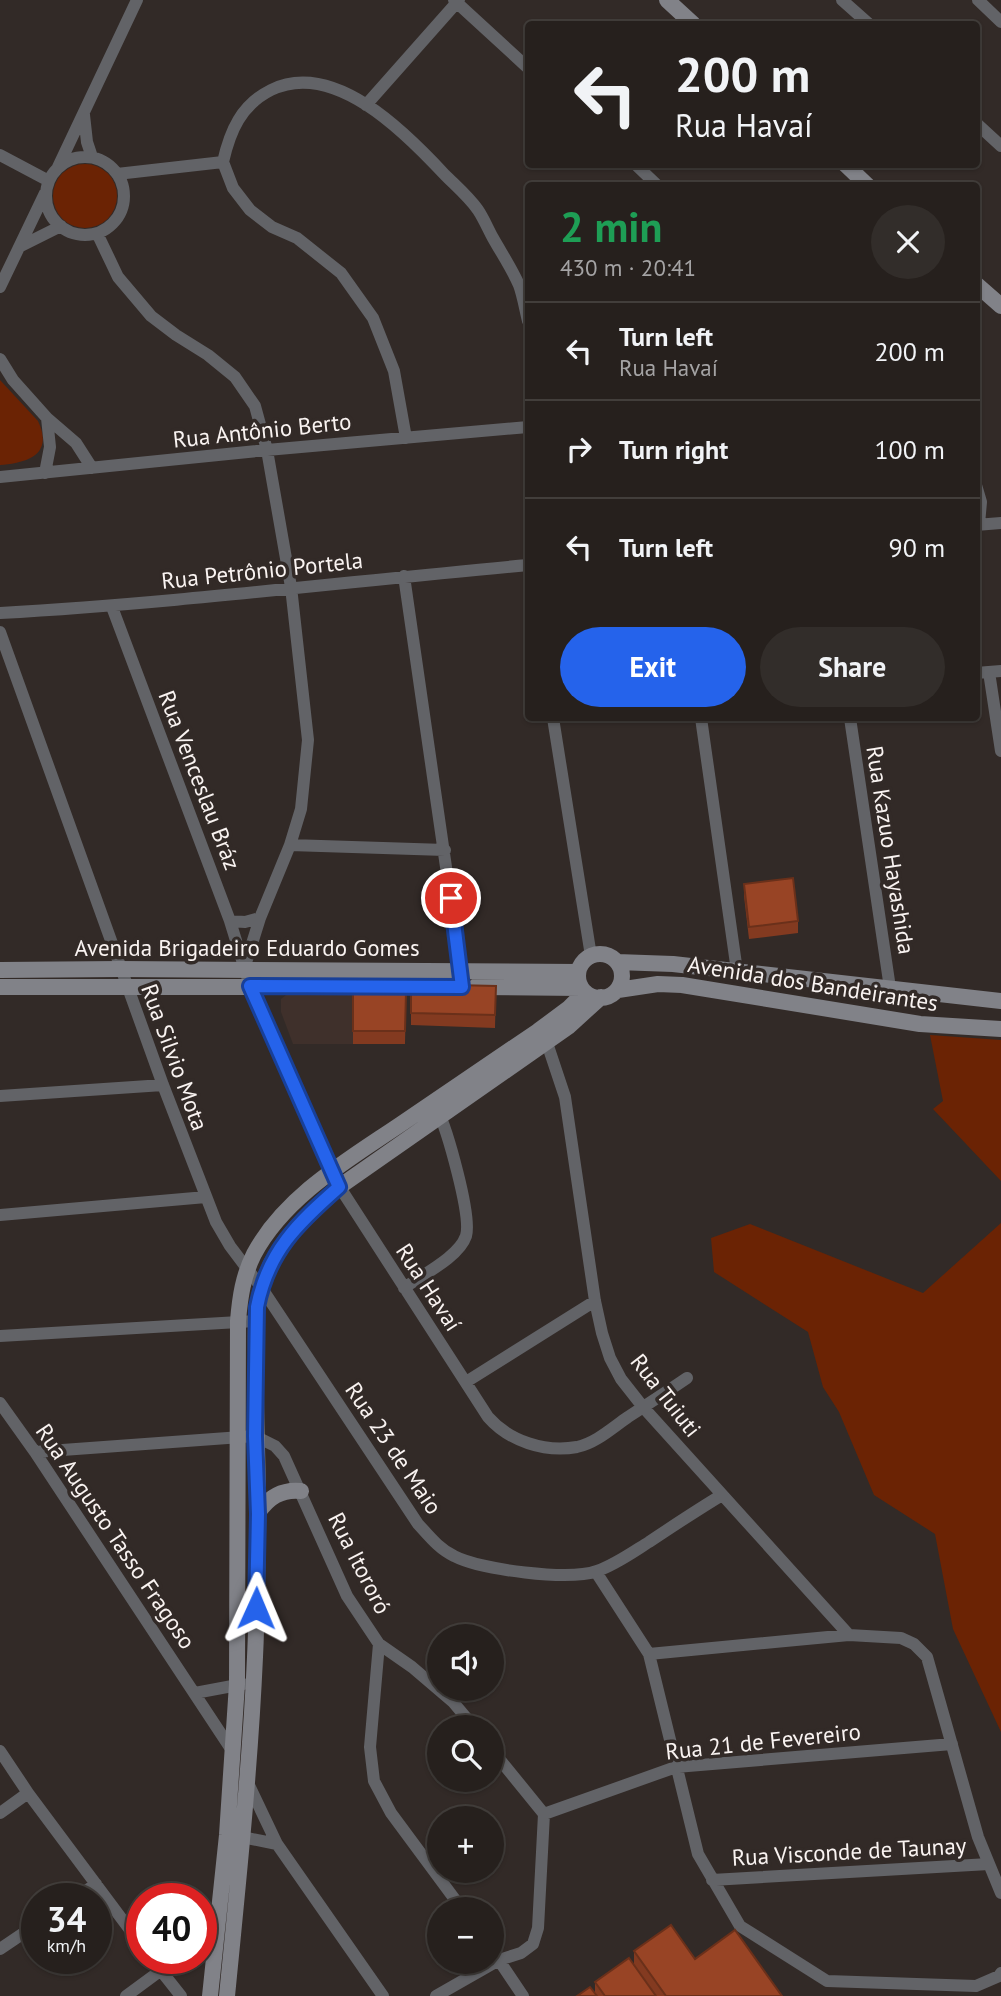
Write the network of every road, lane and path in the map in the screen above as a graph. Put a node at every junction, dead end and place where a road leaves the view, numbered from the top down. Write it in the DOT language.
graph roads {
  1 [pos="137,0"];
  2 [pos="667,0"];
  3 [pos="842,0"];
  4 [pos="978,0"];
  5 [pos="456,1"];
  6 [pos="690,21"];
  7 [pos="866,21"];
  8 [pos="1001,22"];
  9 [pos="525,65"];
  10 [pos="366,104"];
  11 [pos="84,111"];
  12 [pos="980,127"];
  13 [pos="1001,146"];
  14 [pos="0,155"];
  15 [pos="92,157"];
  16 [pos="223,162"];
  17 [pos="58,168"];
  18 [pos="639,168"];
  19 [pos="849,168"];
  20 [pos="117,174"];
  21 [pos="654,182"];
  22 [pos="864,182"];
  23 [pos="47,187"];
  24 [pos="61,226"];
  25 [pos="97,233"];
  26 [pos="19,247"];
  27 [pos="0,286"];
  28 [pos="980,288"];
  29 [pos="1001,306"];
  30 [pos="525,310"];
  31 [pos="0,359"];
  32 [pos="6,378"];
  33 [pos="47,418"];
  34 [pos="525,427"];
  35 [pos="406,438"];
  36 [pos="267,450"];
  37 [pos="92,468"];
  38 [pos="45,473"];
  39 [pos="0,477"];
  40 [pos="1001,523"];
  41 [pos="980,524"];
  42 [pos="525,565"];
  43 [pos="404,576"];
  44 [pos="291,587"];
  45 [pos="112,607"];
  46 [pos="0,613"];
  47 [pos="0,632"];
  48 [pos="989,672"];
  49 [pos="553,721"];
  50 [pos="701,721"];
  51 [pos="850,721"];
  52 [pos="1001,751"];
  53 [pos="290,845"];
  54 [pos="445,850"];
  55 [pos="260,918"];
  56 [pos="230,920"];
  57 [pos="591,956"];
  58 [pos="617,962"];
  59 [pos="120,969"];
  60 [pos="244,969"];
  61 [pos="0,970"];
  62 [pos="737,971"];
  63 [pos="462,979"];
  64 [pos="127,986"];
  65 [pos="250,986"];
  66 [pos="0,987"];
  67 [pos="586,987"];
  68 [pos="890,988"];
  69 [pos="618,990"];
  70 [pos="1001,1001"];
  71 [pos="1001,1029"];
  72 [pos="547,1043"];
  73 [pos="163,1085"];
  74 [pos="0,1096"];
  75 [pos="437,1109"];
  76 [pos="330,1172"];
  77 [pos="339,1187"];
  78 [pos="206,1198"];
  79 [pos="0,1215"];
  80 [pos="247,1270"];
  81 [pos="261,1287"];
  82 [pos="404,1288"];
  83 [pos="595,1301"];
  84 [pos="238,1321"];
  85 [pos="256,1321"];
  86 [pos="0,1336"];
  87 [pos="687,1378"];
  88 [pos="466,1382"];
  89 [pos="0,1403"];
  90 [pos="643,1407"];
  91 [pos="255,1436"];
  92 [pos="237,1438"];
  93 [pos="35,1452"];
  94 [pos="301,1490"];
  95 [pos="722,1495"];
  96 [pos="258,1514"];
  97 [pos="596,1572"];
  98 [pos="849,1635"];
  99 [pos="379,1644"];
  100 [pos="649,1654"];
  101 [pos="245,1684"];
  102 [pos="195,1693"];
  103 [pos="464,1715"];
  104 [pos="952,1744"];
  105 [pos="0,1751"];
  106 [pos="233,1751"];
  107 [pos="504,1765"];
  108 [pos="676,1767"];
  109 [pos="246,1780"];
  110 [pos="28,1793"];
  111 [pos="0,1812"];
  112 [pos="544,1814"];
  113 [pos="235,1836"];
  114 [pos="277,1844"];
  115 [pos="989,1864"];
  116 [pos="712,1880"];
  117 [pos="95,1883"];
  118 [pos="1001,1893"];
  119 [pos="453,1897"];
  120 [pos="112,1906"];
  121 [pos="126,1924"];
  122 [pos="21,1935"];
  123 [pos="0,1949"];
  124 [pos="504,1954"];
  125 [pos="504,1968"];
  126 [pos="156,1974"];
  127 [pos="163,1974"];
  128 [pos="468,1974"];
  129 [pos="1000,1974"];
  130 [pos="126,1996"];
  131 [pos="181,1996"];
  132 [pos="210,1996"];
  133 [pos="227,1996"];
  134 [pos="383,1996"];
  135 [pos="436,1996"];
  136 [pos="523,1996"];
  1 -- 11 [label="street"];
  2 -- 6 [label="street"];
  3 -- 7 [label="street"];
  4 -- 8 [label="street"];
  5 -- 9 [label="street"];
  5 -- 10 [label="street"];
  10 -- 16 [label="street"];
  10 -- 30 [label="street"];
  11 -- 15 [label="street"];
  11 -- 17 [label="street"];
  12 -- 13 [label="street"];
  14 -- 23 [label="street"];
  15 -- 17 [label="street"];
  15 -- 20 [label="street"];
  16 -- 20 [label="street"];
  16 -- 35 [label="street"];
  17 -- 23 [label="street"];
  18 -- 21 [label="street"];
  19 -- 22 [label="street"];
  20 -- 25 [label="street"];
  23 -- 24 [label="street"];
  23 -- 26 [label="street"];
  24 -- 25 [label="street"];
  24 -- 26 [label="street"];
  25 -- 36 [label="street"];
  26 -- 27 [label="street"];
  28 -- 29 [label="street"];
  31 -- 32 [label="street"];
  32 -- 33 [label="street"];
  33 -- 37 [label="street"];
  33 -- 38 [label="street"];
  34 -- 35 [label="street, Rua Antônio Berto"];
  35 -- 36 [label="street, Rua Antônio Berto"];
  36 -- 37 [label="street, Rua Antônio Berto"];
  36 -- 44 [label="street"];
  37 -- 38 [label="street, Rua Antônio Berto"];
  38 -- 39 [label="street, Rua Antônio Berto"];
  40 -- 41 [label="street"];
  42 -- 43 [label="street, Rua Petrônio Portela"];
  43 -- 44 [label="street, Rua Petrônio Portela"];
  43 -- 54 [label="street"];
  44 -- 45 [label="street, Rua Petrônio Portela"];
  44 -- 53 [label="street"];
  45 -- 46 [label="street, Rua Petrônio Portela"];
  45 -- 56 [label="street, Rua Venceslau Bráz"];
  47 -- 59 [label="street, Rua Silvio Mota"];
  48 -- 52 [label="street"];
  49 -- 57 [label="street"];
  50 -- 62 [label="street"];
  51 -- 68 [label="street, Rua Kazuo Hayashida"];
  53 -- 54 [label="street"];
  53 -- 55 [label="street"];
  54 -- 63 [label="street"];
  55 -- 56 [label="street"];
  55 -- 60 [label="street"];
  56 -- 60 [label="street, Rua Venceslau Bráz"];
  57 -- 58 [label="street"];
  57 -- 67 [label="street"];
  58 -- 62 [label="street, Avenida dos Bandeirantes"];
  58 -- 69 [label="street"];
  59 -- 60 [label="street, Avenida Brigadeiro Eduardo Gomes"];
  59 -- 61 [label="street, Avenida Brigadeiro Eduardo Gomes"];
  59 -- 64 [label="street, Rua Silvio Mota"];
  60 -- 63 [label="street, Avenida Brigadeiro Eduardo Gomes"];
  60 -- 65 [label="street, Rua Havaí"];
  62 -- 68 [label="street, Avenida dos Bandeirantes"];
  63 -- 65 [label="street, Avenida Brigadeiro Eduardo Gomes"];
  63 -- 67 [label="street, Avenida Brigadeiro Eduardo Gomes"];
  64 -- 65 [label="street, Avenida Brigadeiro Eduardo Gomes"];
  64 -- 66 [label="street, Avenida Brigadeiro Eduardo Gomes"];
  64 -- 73 [label="street, Rua Silvio Mota"];
  65 -- 76 [label="street, Rua Havaí"];
  67 -- 69 [label="street"];
  67 -- 72 [label="street"];
  67 -- 75 [label="street"];
  68 -- 70 [label="street, Avenida dos Bandeirantes"];
  69 -- 71 [label="street, Avenida dos Bandeirantes"];
  72 -- 75 [label="street"];
  72 -- 83 [label="street, Rua Tuiuti"];
  73 -- 74 [label="street"];
  73 -- 78 [label="street, Rua Silvio Mota"];
  75 -- 76 [label="street"];
  75 -- 77 [label="street"];
  75 -- 82 [label="street"];
  76 -- 77 [label="street, Rua Havaí"];
  76 -- 80 [label="street"];
  77 -- 81 [label="street"];
  77 -- 82 [label="street, Rua Havaí"];
  78 -- 79 [label="street"];
  78 -- 80 [label="street, Rua Silvio Mota"];
  80 -- 81 [label="street, Rua Silvio Mota"];
  80 -- 84 [label="street"];
  81 -- 85 [label="street"];
  81 -- 97 [label="street, Rua 23 de Maio"];
  82 -- 88 [label="street, Rua Havaí"];
  83 -- 88 [label="street"];
  83 -- 90 [label="street, Rua Tuiuti"];
  84 -- 85 [label="street"];
  84 -- 86 [label="street"];
  84 -- 92 [label="street"];
  85 -- 91 [label="street"];
  87 -- 90 [label="street, Rua Havaí"];
  88 -- 90 [label="street, Rua Havaí"];
  89 -- 93 [label="street, Rua Augusto Tasso Fragoso"];
  90 -- 95 [label="street, Rua Tuiuti"];
  91 -- 92 [label="street"];
  91 -- 94 [label="street, Rua Itororó"];
  91 -- 96 [label="street"];
  92 -- 93 [label="street"];
  92 -- 101 [label="street"];
  93 -- 102 [label="street, Rua Augusto Tasso Fragoso"];
  94 -- 96 [label="street"];
  94 -- 99 [label="street, Rua Itororó"];
  95 -- 97 [label="street, Rua 23 de Maio"];
  95 -- 98 [label="street, Rua Tuiuti"];
  96 -- 101 [label="street"];
  97 -- 100 [label="street"];
  98 -- 100 [label="street"];
  98 -- 104 [label="street"];
  99 -- 103 [label="street, Rua Itororó"];
  99 -- 119 [label="street"];
  100 -- 108 [label="street"];
  101 -- 102 [label="street"];
  101 -- 106 [label="street"];
  101 -- 109 [label="street"];
  102 -- 106 [label="street, Rua Augusto Tasso Fragoso"];
  104 -- 108 [label="street, Rua 21 de Fevereiro"];
  104 -- 115 [label="street"];
  105 -- 110 [label="street"];
  106 -- 109 [label="street, Rua Augusto Tasso Fragoso"];
  106 -- 113 [label="street"];
  107 -- 112 [label="street"];
  108 -- 112 [label="street, Rua 21 de Fevereiro"];
  108 -- 116 [label="street"];
  109 -- 113 [label="street"];
  109 -- 114 [label="street, Rua Augusto Tasso Fragoso"];
  110 -- 111 [label="street"];
  110 -- 117 [label="street"];
  112 -- 124 [label="street"];
  113 -- 114 [label="street"];
  113 -- 132 [label="street"];
  113 -- 133 [label="street"];
  114 -- 134 [label="street, Rua Augusto Tasso Fragoso"];
  115 -- 116 [label="street, Rua Visconde de Taunay"];
  115 -- 118 [label="street"];
  116 -- 129 [label="street"];
  120 -- 121 [label="street"];
  122 -- 123 [label="street"];
  125 -- 136 [label="street"];
  126 -- 130 [label="street"];
  127 -- 131 [label="street"];
  128 -- 135 [label="street"];
}
